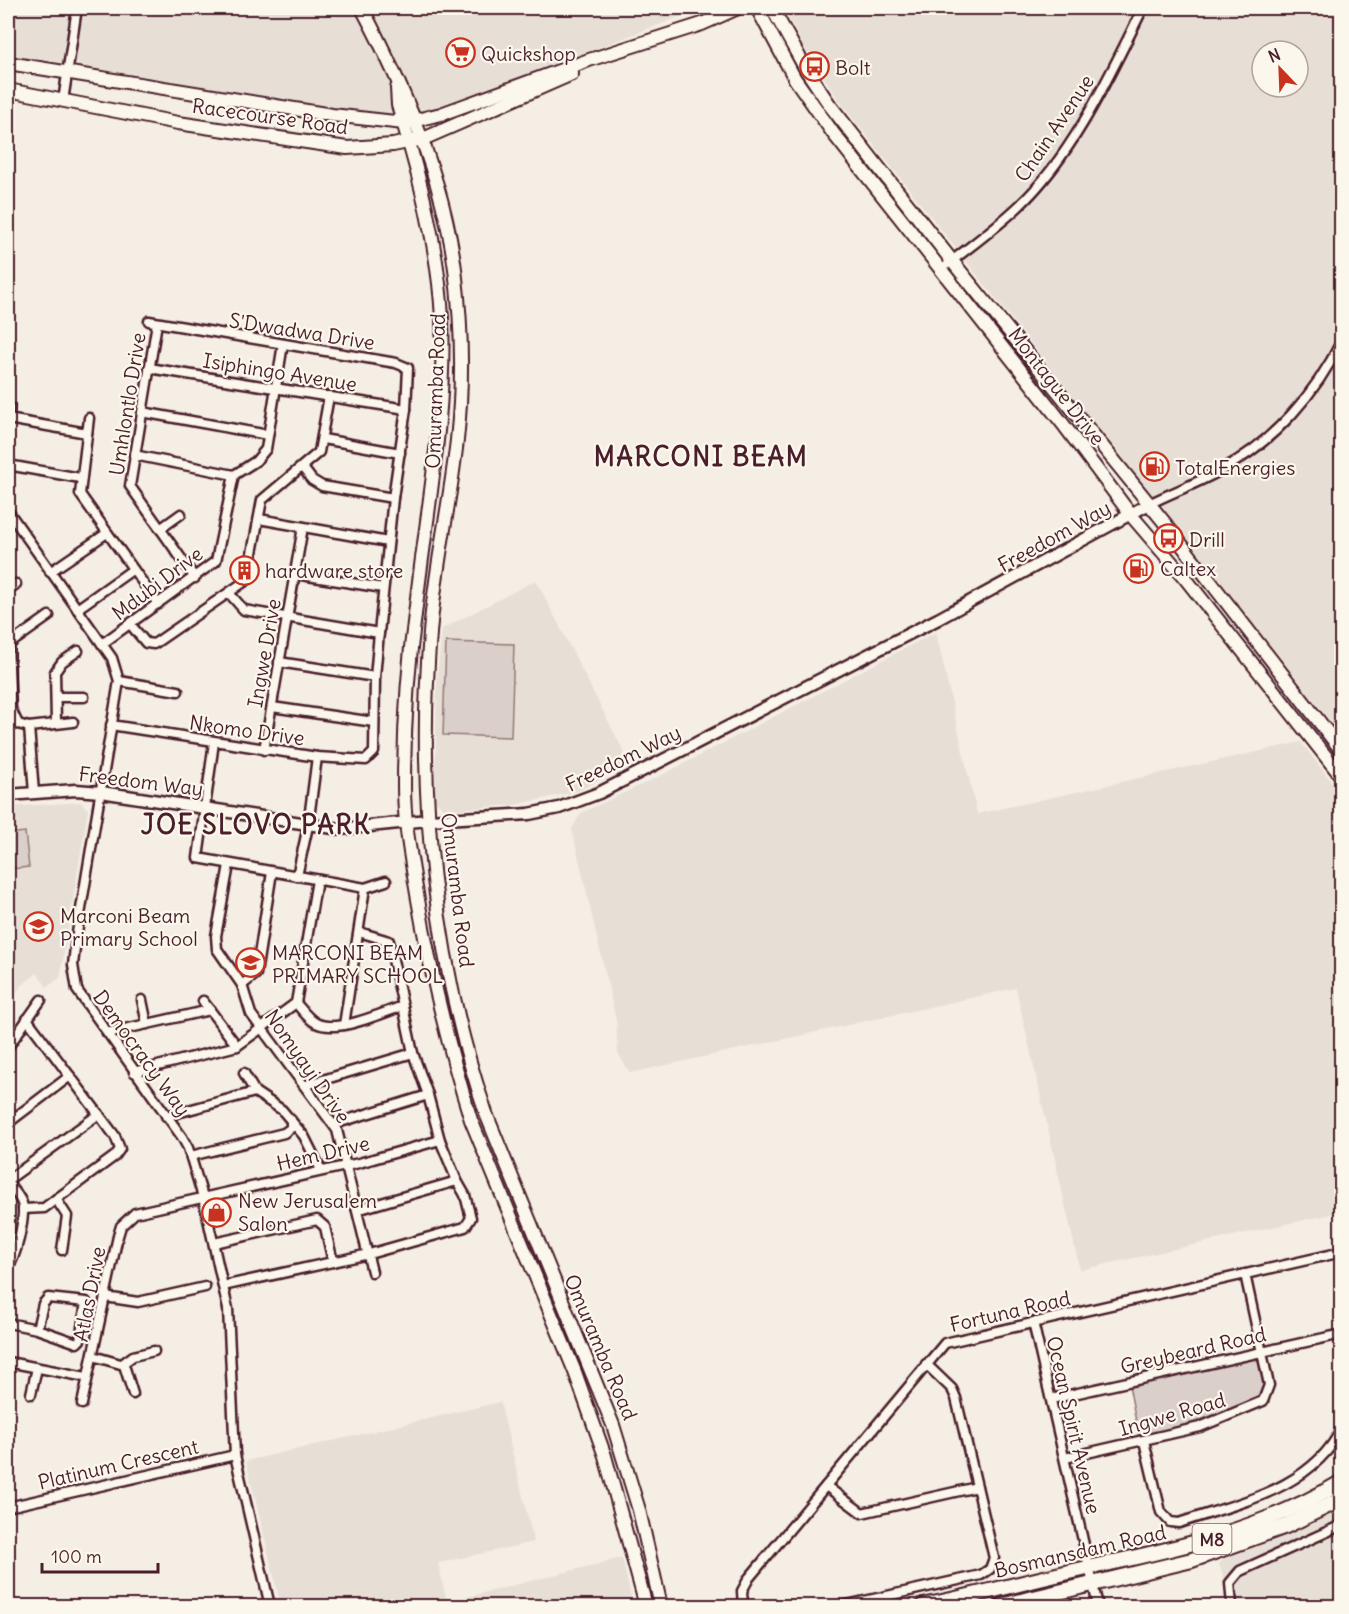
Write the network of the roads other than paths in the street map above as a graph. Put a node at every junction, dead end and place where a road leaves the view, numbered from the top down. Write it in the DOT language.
graph roads {
  1 [pos="77,8"];
  2 [pos="362,8"];
  3 [pos="738,8"];
  4 [pos="757,8"];
  5 [pos="772,8"];
  6 [pos="1143,8"];
  7 [pos="653,40"];
  8 [pos="8,63"];
  9 [pos="67,74"];
  10 [pos="8,90"];
  11 [pos="63,101"];
  12 [pos="410,123"];
  13 [pos="423,139"];
  14 [pos="408,142"];
  15 [pos="952,261"];
  16 [pos="939,271"];
  17 [pos="153,322"];
  18 [pos="1341,340"];
  19 [pos="284,344"];
  20 [pos="149,368"];
  21 [pos="276,389"];
  22 [pos="329,396"];
  23 [pos="9,406"];
  24 [pos="406,409"];
  25 [pos="141,412"];
  26 [pos="8,417"];
  27 [pos="89,418"];
  28 [pos="87,433"];
  29 [pos="268,435"];
  30 [pos="323,439"];
  31 [pos="400,453"];
  32 [pos="134,455"];
  33 [pos="8,465"];
  34 [pos="303,468"];
  35 [pos="234,475"];
  36 [pos="80,478"];
  37 [pos="393,498"];
  38 [pos="1149,504"];
  39 [pos="8,511"];
  40 [pos="181,514"];
  41 [pos="1131,515"];
  42 [pos="259,519"];
  43 [pos="303,527"];
  44 [pos="160,529"];
  45 [pos="107,533"];
  46 [pos="388,542"];
  47 [pos="132,570"];
  48 [pos="50,572"];
  49 [pos="295,574"];
  50 [pos="195,578"];
  51 [pos="16,584"];
  52 [pos="383,588"];
  53 [pos="8,590"];
  54 [pos="229,593"];
  55 [pos="158,604"];
  56 [pos="77,609"];
  57 [pos="49,616"];
  58 [pos="287,617"];
  59 [pos="130,624"];
  60 [pos="380,633"];
  61 [pos="102,644"];
  62 [pos="8,645"];
  63 [pos="78,651"];
  64 [pos="279,662"];
  65 [pos="375,677"];
  66 [pos="119,681"];
  67 [pos="178,691"];
  68 [pos="56,697"];
  69 [pos="84,697"];
  70 [pos="272,707"];
  71 [pos="56,722"];
  72 [pos="74,722"];
  73 [pos="374,722"];
  74 [pos="18,724"];
  75 [pos="8,725"];
  76 [pos="111,725"];
  77 [pos="29,727"];
  78 [pos="214,742"];
  79 [pos="264,750"];
  80 [pos="1341,751"];
  81 [pos="374,752"];
  82 [pos="317,758"];
  83 [pos="1341,777"];
  84 [pos="101,792"];
  85 [pos="34,793"];
  86 [pos="8,795"];
  87 [pos="205,807"];
  88 [pos="428,820"];
  89 [pos="406,822"];
  90 [pos="308,826"];
  91 [pos="229,865"];
  92 [pos="272,872"];
  93 [pos="297,876"];
  94 [pos="317,880"];
  95 [pos="386,881"];
  96 [pos="365,888"];
  97 [pos="359,932"];
  98 [pos="242,985"];
  99 [pos="40,1000"];
  100 [pos="142,1000"];
  101 [pos="203,1001"];
  102 [pos="296,1003"];
  103 [pos="403,1006"];
  104 [pos="210,1010"];
  105 [pos="27,1019"];
  106 [pos="147,1024"];
  107 [pos="344,1025"];
  108 [pos="262,1029"];
  109 [pos="107,1033"];
  110 [pos="237,1046"];
  111 [pos="8,1047"];
  112 [pos="413,1053"];
  113 [pos="134,1071"];
  114 [pos="244,1073"];
  115 [pos="70,1076"];
  116 [pos="306,1085"];
  117 [pos="255,1092"];
  118 [pos="428,1095"];
  119 [pos="99,1114"];
  120 [pos="166,1116"];
  121 [pos="291,1120"];
  122 [pos="8,1123"];
  123 [pos="334,1124"];
  124 [pos="440,1140"];
  125 [pos="191,1156"];
  126 [pos="347,1165"];
  127 [pos="321,1170"];
  128 [pos="8,1181"];
  129 [pos="458,1181"];
  130 [pos="203,1197"];
  131 [pos="56,1199"];
  132 [pos="23,1209"];
  133 [pos="357,1210"];
  134 [pos="214,1243"];
  135 [pos="62,1250"];
  136 [pos="1341,1252"];
  137 [pos="369,1254"];
  138 [pos="333,1262"];
  139 [pos="8,1268"];
  140 [pos="372,1272"];
  141 [pos="1245,1274"];
  142 [pos="223,1286"];
  143 [pos="205,1287"];
  144 [pos="105,1297"];
  145 [pos="1033,1322"];
  146 [pos="8,1323"];
  147 [pos="37,1329"];
  148 [pos="1341,1335"];
  149 [pos="154,1351"];
  150 [pos="1261,1352"];
  151 [pos="93,1356"];
  152 [pos="8,1362"];
  153 [pos="122,1364"];
  154 [pos="926,1364"];
  155 [pos="37,1368"];
  156 [pos="86,1377"];
  157 [pos="31,1394"];
  158 [pos="133,1394"];
  159 [pos="1051,1399"];
  160 [pos="82,1404"];
  161 [pos="1341,1428"];
  162 [pos="1144,1441"];
  163 [pos="235,1455"];
  164 [pos="1065,1458"];
  165 [pos="1341,1482"];
  166 [pos="826,1486"];
  167 [pos="977,1487"];
  168 [pos="1341,1499"];
  169 [pos="8,1507"];
  170 [pos="1341,1525"];
  171 [pos="1088,1568"];
  172 [pos="1092,1585"];
  173 [pos="270,1606"];
  174 [pos="646,1606"];
  175 [pos="661,1606"];
  176 [pos="743,1606"];
  177 [pos="842,1606"];
  178 [pos="923,1606"];
  179 [pos="1001,1606"];
  180 [pos="1098,1606"];
  181 [pos="1232,1606"];
  1 -- 9 [label="street"];
  2 -- 12 [label="main road, Omuramba Road"];
  3 -- 7 [label="main road, Racecourse Road"];
  4 -- 16 [label="main road, Montague Drive"];
  5 -- 15 [label="main road, Montague Drive"];
  6 -- 15 [label="street, Chain Avenue"];
  7 -- 12 [label="main road, Racecourse Road"];
  7 -- 13 [label="main road, Racecourse Road"];
  8 -- 9 [label="main road, Racecourse Road"];
  9 -- 11 [label="street"];
  9 -- 12 [label="main road, Racecourse Road"];
  10 -- 11 [label="main road, Racecourse Road"];
  11 -- 14 [label="main road, Racecourse Road"];
  12 -- 13 [label="main road, Omuramba Road"];
  12 -- 14 [label="main road, Omuramba Road"];
  13 -- 14 [label="main road, Racecourse Road"];
  13 -- 88 [label="main road, Omuramba Road"];
  14 -- 89 [label="main road, Omuramba Road"];
  15 -- 16 [label="street, Chain Avenue"];
  15 -- 38 [label="main road, Montague Drive"];
  16 -- 41 [label="main road, Montague Drive"];
  17 -- 19 [label="street, S'Dwadwa Drive"];
  17 -- 20 [label="street, Umhlontlo Drive"];
  18 -- 38 [label="street"];
  19 -- 21 [label="street"];
  19 -- 24 [label="street, S'Dwadwa Drive"];
  20 -- 21 [label="street, Isiphingo Avenue"];
  20 -- 25 [label="street, Umhlontlo Drive"];
  21 -- 22 [label="street, Isiphingo Avenue"];
  21 -- 29 [label="street"];
  22 -- 24 [label="street, Isiphingo Avenue"];
  22 -- 30 [label="street"];
  23 -- 26 [label="street"];
  24 -- 31 [label="street, S'Dwadwa Drive"];
  25 -- 29 [label="street"];
  25 -- 32 [label="street, Umhlontlo Drive"];
  26 -- 28 [label="street"];
  27 -- 28 [label="street"];
  28 -- 36 [label="street"];
  29 -- 35 [label="street"];
  30 -- 31 [label="street"];
  30 -- 34 [label="street"];
  31 -- 37 [label="street, S'Dwadwa Drive"];
  32 -- 35 [label="street"];
  32 -- 44 [label="street, Umhlontlo Drive"];
  33 -- 36 [label="street"];
  34 -- 37 [label="street"];
  34 -- 42 [label="street"];
  35 -- 50 [label="street, Mdubi Drive"];
  36 -- 45 [label="street"];
  37 -- 46 [label="street, S'Dwadwa Drive"];
  38 -- 41 [label="street, Freedom Way"];
  38 -- 80 [label="main road, Montague Drive"];
  39 -- 48 [label="street"];
  40 -- 44 [label="street"];
  41 -- 83 [label="main road, Montague Drive"];
  41 -- 88 [label="street, Freedom Way"];
  42 -- 43 [label="street"];
  42 -- 54 [label="street"];
  43 -- 46 [label="street"];
  43 -- 49 [label="street, Ingwe Drive"];
  44 -- 50 [label="street, Umhlontlo Drive"];
  45 -- 47 [label="street"];
  45 -- 48 [label="street"];
  46 -- 52 [label="street, S'Dwadwa Drive"];
  47 -- 55 [label="street"];
  47 -- 56 [label="street"];
  48 -- 56 [label="street"];
  49 -- 52 [label="street"];
  49 -- 58 [label="street, Ingwe Drive"];
  50 -- 55 [label="street, Mdubi Drive"];
  51 -- 53 [label="street"];
  52 -- 60 [label="street, S'Dwadwa Drive"];
  54 -- 58 [label="street"];
  54 -- 59 [label="street"];
  55 -- 59 [label="street, Mdubi Drive"];
  56 -- 61 [label="street"];
  57 -- 62 [label="street"];
  58 -- 60 [label="street"];
  58 -- 64 [label="street, Ingwe Drive"];
  59 -- 61 [label="street, Mdubi Drive"];
  60 -- 65 [label="street, S'Dwadwa Drive"];
  61 -- 66 [label="street"];
  62 -- 74 [label="street"];
  63 -- 68 [label="street"];
  64 -- 65 [label="street"];
  64 -- 70 [label="street, Ingwe Drive"];
  65 -- 73 [label="street, S'Dwadwa Drive"];
  66 -- 67 [label="street"];
  66 -- 76 [label="street, Democracy Way"];
  68 -- 69 [label="street"];
  68 -- 71 [label="street"];
  70 -- 73 [label="street"];
  70 -- 79 [label="street, Ingwe Drive"];
  71 -- 72 [label="street"];
  71 -- 77 [label="street"];
  73 -- 81 [label="street, S'Dwadwa Drive"];
  74 -- 75 [label="street"];
  74 -- 77 [label="street"];
  76 -- 78 [label="street, Nkomo Drive"];
  76 -- 84 [label="street, Democracy Way"];
  77 -- 85 [label="street"];
  78 -- 79 [label="street, Nkomo Drive"];
  78 -- 87 [label="street"];
  79 -- 82 [label="street, Nkomo Drive"];
  81 -- 82 [label="street, Nkomo Drive"];
  82 -- 90 [label="street"];
  84 -- 85 [label="street, Freedom Way"];
  84 -- 87 [label="street, Freedom Way"];
  84 -- 109 [label="street, Democracy Way"];
  85 -- 86 [label="street, Freedom Way"];
  87 -- 90 [label="street, Freedom Way"];
  87 -- 91 [label="street"];
  88 -- 89 [label="street, Freedom Way"];
  88 -- 175 [label="main road, Omuramba Road"];
  89 -- 90 [label="street, Freedom Way"];
  89 -- 174 [label="main road, Omuramba Road"];
  90 -- 93 [label="street"];
  91 -- 92 [label="street"];
  91 -- 98 [label="street, Nomyayi Drive"];
  92 -- 93 [label="street"];
  92 -- 98 [label="street"];
  93 -- 94 [label="street"];
  94 -- 96 [label="street"];
  94 -- 102 [label="street"];
  95 -- 96 [label="street"];
  96 -- 97 [label="street"];
  97 -- 103 [label="street"];
  97 -- 107 [label="street"];
  98 -- 108 [label="street, Nomyayi Drive"];
  99 -- 105 [label="street"];
  100 -- 106 [label="street"];
  101 -- 104 [label="street"];
  102 -- 107 [label="street"];
  102 -- 108 [label="street"];
  103 -- 107 [label="street"];
  103 -- 112 [label="street"];
  104 -- 106 [label="street"];
  104 -- 110 [label="street"];
  105 -- 111 [label="street"];
  105 -- 115 [label="street"];
  106 -- 109 [label="street"];
  108 -- 110 [label="street"];
  108 -- 116 [label="street, Nomyayi Drive"];
  109 -- 113 [label="street, Democracy Way"];
  110 -- 113 [label="street"];
  112 -- 116 [label="street"];
  112 -- 118 [label="street"];
  113 -- 120 [label="street, Democracy Way"];
  114 -- 117 [label="street"];
  115 -- 119 [label="street"];
  115 -- 122 [label="street"];
  116 -- 123 [label="street, Nomyayi Drive"];
  117 -- 120 [label="street"];
  117 -- 121 [label="street"];
  118 -- 123 [label="street"];
  118 -- 124 [label="street"];
  119 -- 128 [label="street"];
  119 -- 131 [label="street"];
  120 -- 125 [label="street, Democracy Way"];
  121 -- 125 [label="street"];
  121 -- 127 [label="street"];
  123 -- 126 [label="street, Nomyayi Drive"];
  124 -- 126 [label="street, Hem Drive"];
  124 -- 129 [label="street"];
  125 -- 130 [label="street, Democracy Way"];
  126 -- 127 [label="street, Hem Drive"];
  126 -- 133 [label="street, Nomyayi Drive"];
  127 -- 130 [label="street, Hem Drive"];
  128 -- 132 [label="street"];
  129 -- 133 [label="street"];
  129 -- 137 [label="street"];
  130 -- 134 [label="street, Democracy Way"];
  130 -- 144 [label="street, Atlas Drive"];
  131 -- 132 [label="street"];
  131 -- 135 [label="street"];
  132 -- 139 [label="street"];
  133 -- 137 [label="street, Nomyayi Drive"];
  134 -- 138 [label="street"];
  134 -- 142 [label="street, Democracy Way"];
  136 -- 141 [label="street, Fortuna Road"];
  137 -- 138 [label="street"];
  137 -- 140 [label="street, Nomyayi Drive"];
  138 -- 142 [label="street"];
  141 -- 145 [label="street, Fortuna Road"];
  141 -- 150 [label="street, Ingwe Road"];
  142 -- 163 [label="street, Democracy Way"];
  143 -- 144 [label="street"];
  144 -- 151 [label="street, Atlas Drive"];
  145 -- 154 [label="street, Fortuna Road"];
  145 -- 159 [label="street, Ocean Spirit Avenue"];
  146 -- 147 [label="street"];
  147 -- 147 [label="street"];
  148 -- 150 [label="street, Greybeard Road"];
  149 -- 153 [label="street"];
  150 -- 159 [label="street, Greybeard Road"];
  150 -- 162 [label="street, Ingwe Road"];
  151 -- 153 [label="street"];
  151 -- 156 [label="street, Atlas Drive"];
  152 -- 155 [label="street"];
  153 -- 158 [label="street"];
  154 -- 166 [label="street, Fortuna Road"];
  154 -- 167 [label="street"];
  155 -- 156 [label="street"];
  155 -- 157 [label="street"];
  156 -- 160 [label="street, Atlas Drive"];
  159 -- 164 [label="street, Ocean Spirit Avenue"];
  161 -- 162 [label="street"];
  162 -- 164 [label="street, Ingwe Road"];
  163 -- 169 [label="street, Platinum Crescent"];
  163 -- 173 [label="street, Democracy Way"];
  164 -- 171 [label="street, Ocean Spirit Avenue"];
  165 -- 171 [label="main road, Bosmansdam Road / M8"];
  166 -- 167 [label="street"];
  166 -- 176 [label="street, Fortuna Road"];
  167 -- 177 [label="street"];
  168 -- 172 [label="main road, Bosmansdam Road / M8"];
  170 -- 181 [label="street"];
  171 -- 172 [label="street, Ocean Spirit Avenue"];
  171 -- 178 [label="main road, Bosmansdam Road / M8"];
  172 -- 179 [label="main road, Bosmansdam Road / M8"];
  172 -- 180 [label="street, Ocean Spirit Avenue"];
}
